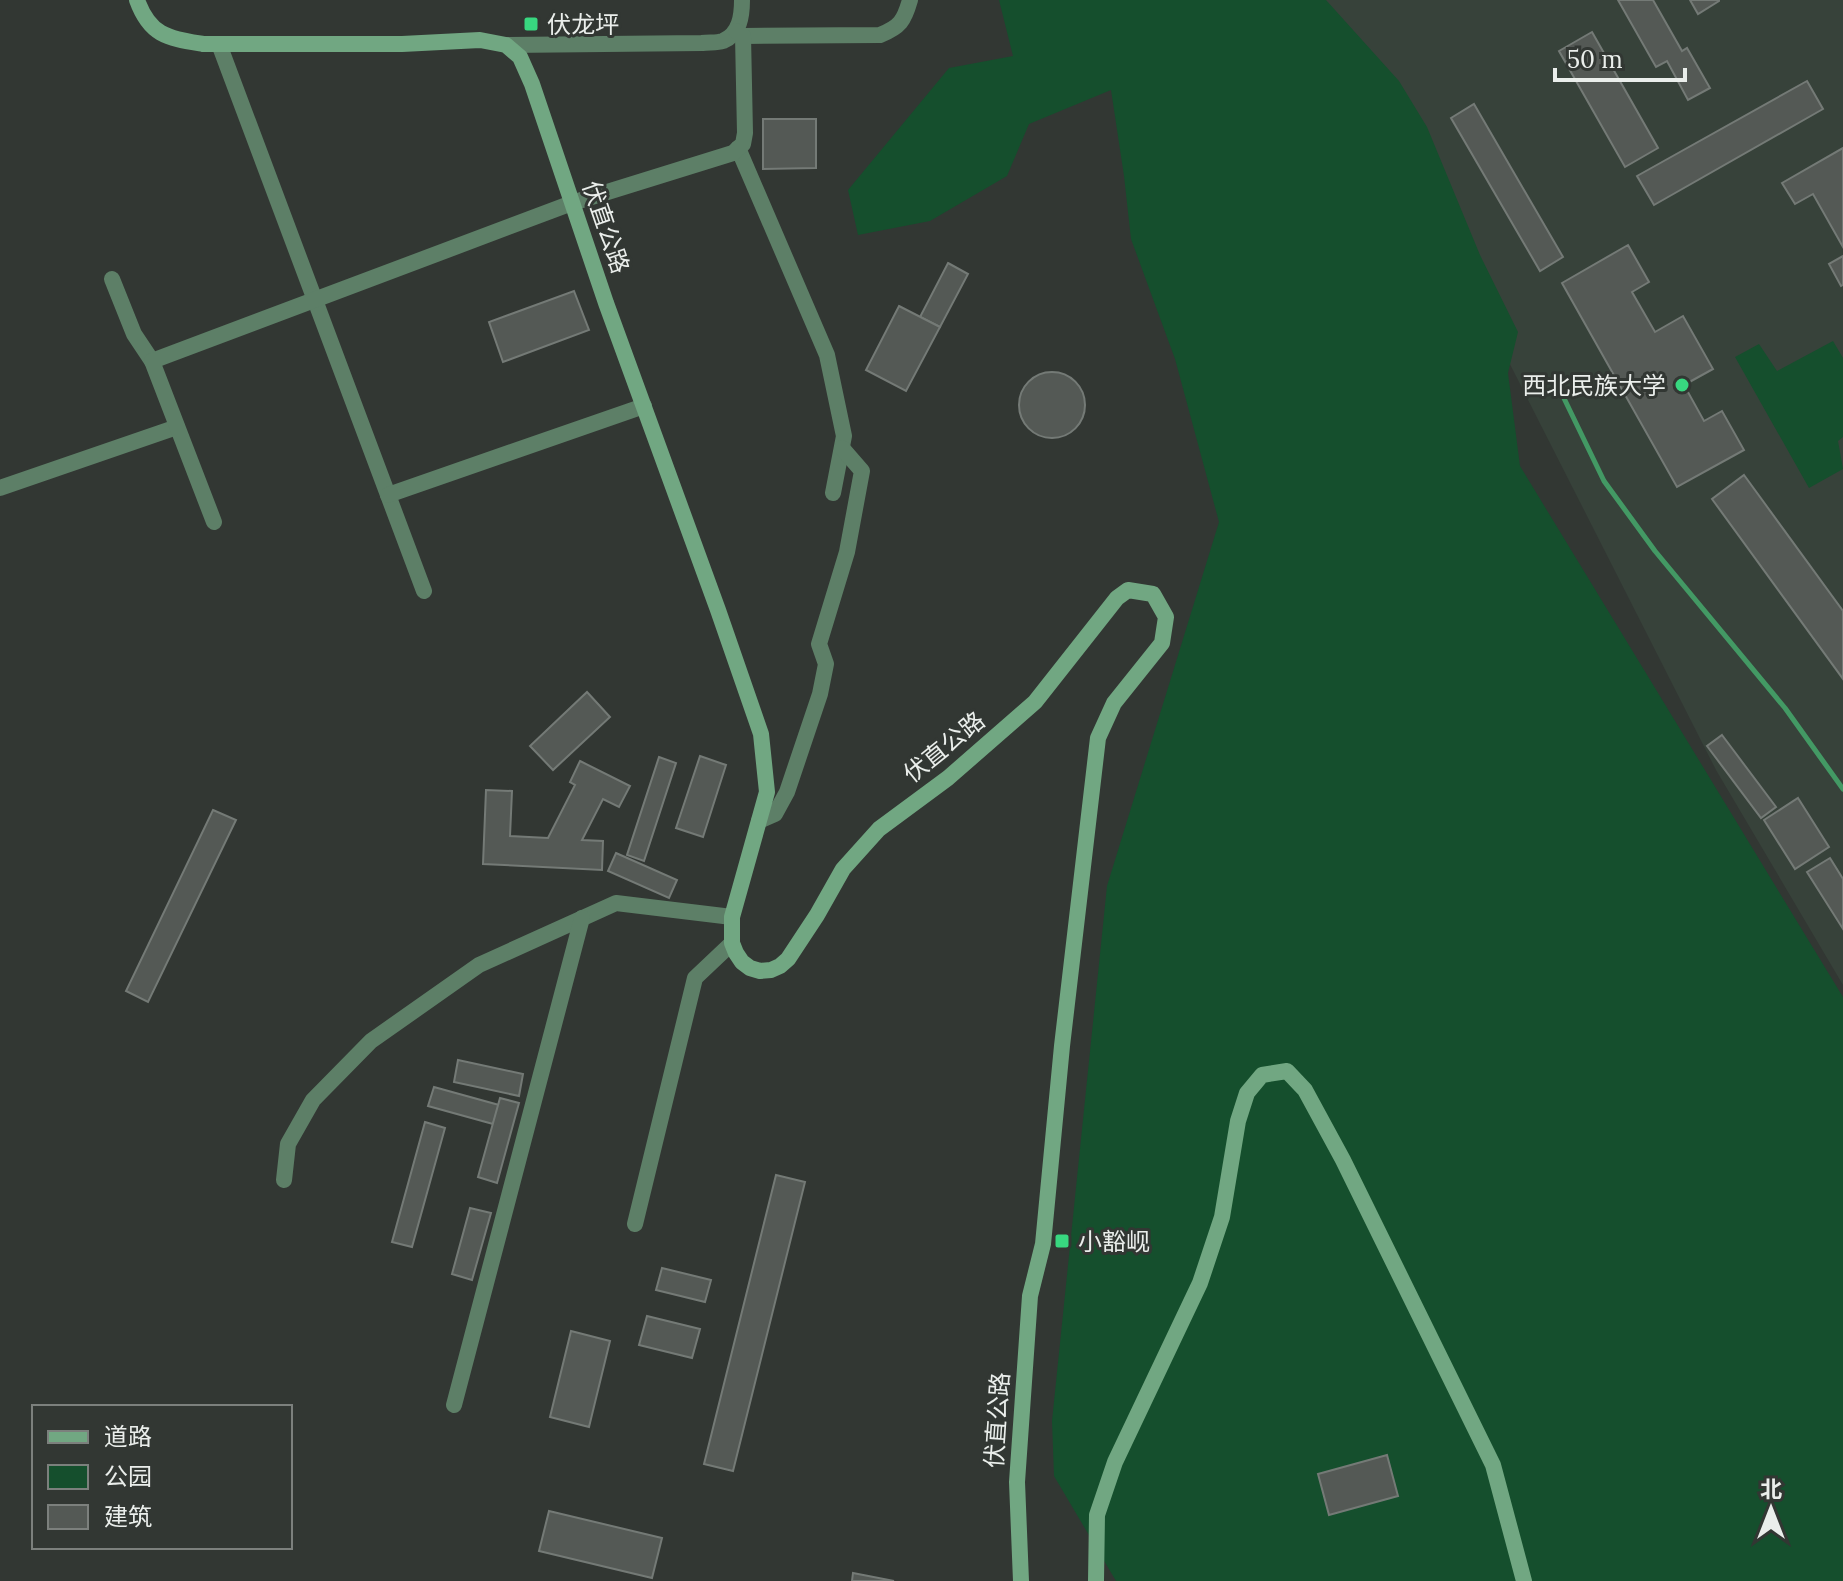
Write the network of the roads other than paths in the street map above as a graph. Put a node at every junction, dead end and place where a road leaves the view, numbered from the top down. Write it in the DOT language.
graph roads {
  1 [pos="137,0"];
  2 [pos="742,0"];
  3 [pos="910,0"];
  4 [pos="739,34"];
  5 [pos="219,44"];
  6 [pos="506,45"];
  7 [pos="738,148"];
  8 [pos="572,203"];
  9 [pos="112,279"];
  10 [pos="315,300"];
  11 [pos="152,361"];
  12 [pos="644,406"];
  13 [pos="177,427"];
  14 [pos="842,448"];
  15 [pos="0,488"];
  16 [pos="833,493"];
  17 [pos="388,495"];
  18 [pos="214,522"];
  19 [pos="424,591"];
  20 [pos="759,821"];
  21 [pos="732,917"];
  22 [pos="582,918"];
  23 [pos="732,943"];
  24 [pos="284,1180"];
  25 [pos="635,1224"];
  26 [pos="454,1405"];
  27 [pos="1021,1581"];
  28 [pos="1096,1581"];
  29 [pos="1524,1581"];
  1 -- 5 [label="main road"];
  2 -- 4 [label="street"];
  3 -- 4 [label="street"];
  4 -- 6 [label="street"];
  4 -- 7 [label="street"];
  5 -- 6 [label="main road"];
  5 -- 10 [label="street"];
  6 -- 8 [label="main road, 伏直公路"];
  7 -- 8 [label="street"];
  7 -- 14 [label="street"];
  8 -- 10 [label="street"];
  8 -- 12 [label="main road, 伏直公路"];
  9 -- 11 [label="street"];
  10 -- 11 [label="street"];
  10 -- 17 [label="street"];
  11 -- 13 [label="street"];
  12 -- 17 [label="street"];
  12 -- 20 [label="main road, 伏直公路"];
  13 -- 15 [label="street"];
  13 -- 18 [label="street"];
  14 -- 16 [label="street"];
  14 -- 20 [label="street"];
  17 -- 19 [label="street"];
  20 -- 21 [label="main road, 伏直公路"];
  21 -- 22 [label="street"];
  21 -- 23 [label="main road, 伏直公路"];
  22 -- 24 [label="street"];
  22 -- 26 [label="street"];
  23 -- 25 [label="street"];
  23 -- 27 [label="main road, 伏直公路"];
  28 -- 29 [label="main road"];
}
